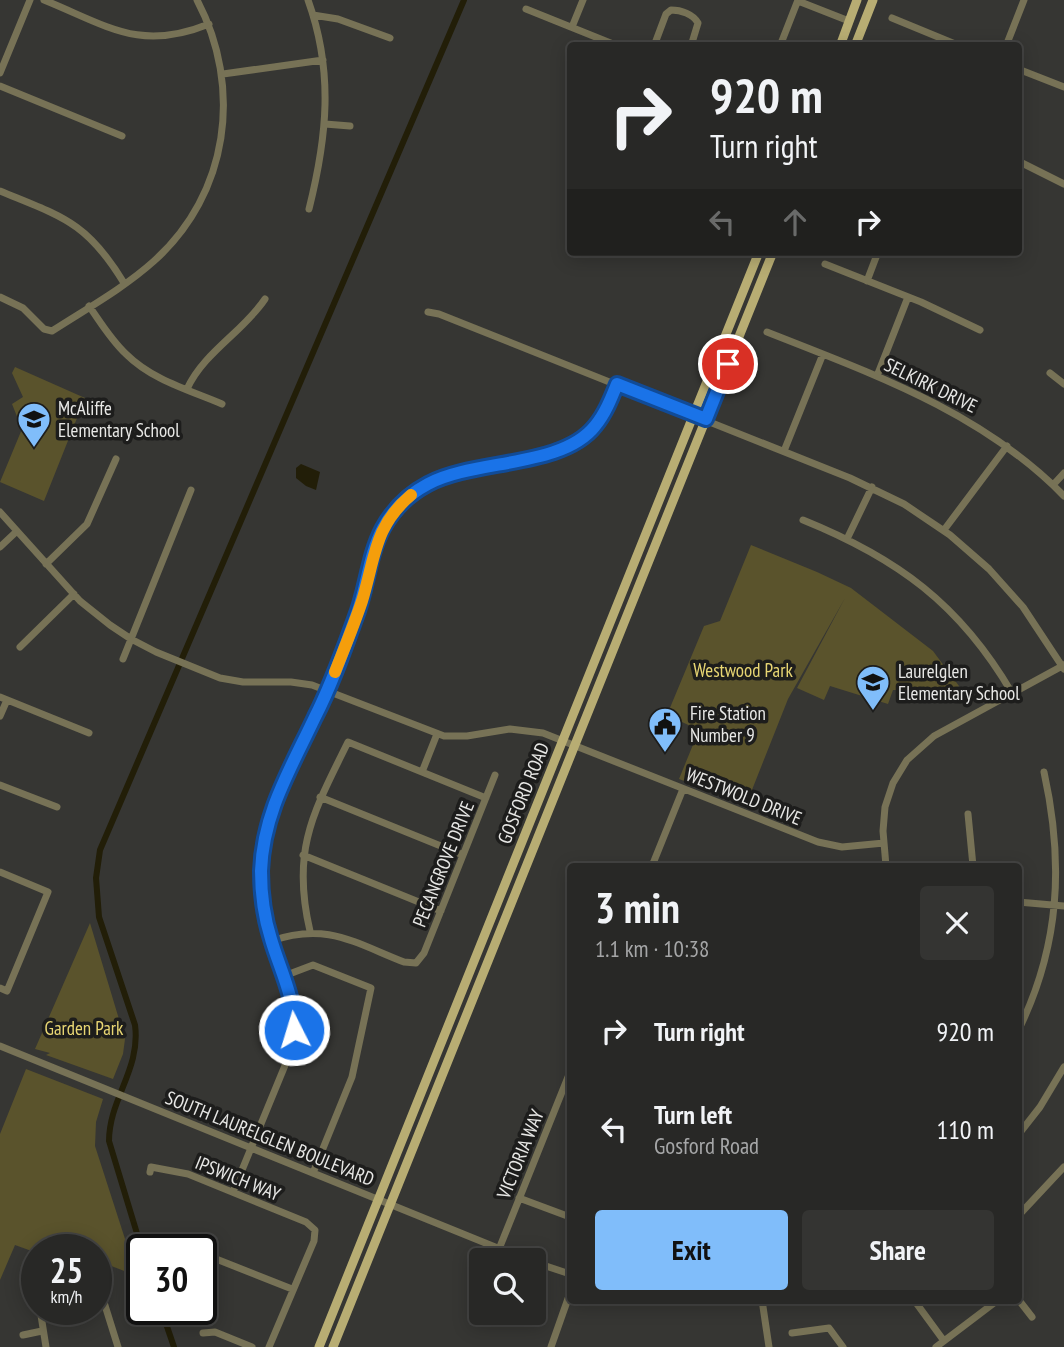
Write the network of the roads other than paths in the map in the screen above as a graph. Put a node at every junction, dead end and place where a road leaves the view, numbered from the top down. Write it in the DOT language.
graph roads {
  1 [pos="30,0"];
  2 [pos="44,0"];
  3 [pos="197,0"];
  4 [pos="308,0"];
  5 [pos="583,0"];
  6 [pos="857,0"];
  7 [pos="873,0"];
  8 [pos="1024,0"];
  9 [pos="798,1"];
  10 [pos="526,9"];
  11 [pos="313,15"];
  12 [pos="892,18"];
  13 [pos="849,21"];
  14 [pos="209,24"];
  15 [pos="572,27"];
  16 [pos="390,38"];
  17 [pos="608,42"];
  18 [pos="656,42"];
  19 [pos="692,42"];
  20 [pos="782,42"];
  21 [pos="841,42"];
  22 [pos="850,42"];
  23 [pos="857,42"];
  24 [pos="950,42"];
  25 [pos="1008,42"];
  26 [pos="323,60"];
  27 [pos="1022,71"];
  28 [pos="0,73"];
  29 [pos="223,74"];
  30 [pos="0,86"];
  31 [pos="1064,87"];
  32 [pos="326,124"];
  33 [pos="350,125"];
  34 [pos="122,136"];
  35 [pos="1022,163"];
  36 [pos="1064,184"];
  37 [pos="0,191"];
  38 [pos="309,209"];
  39 [pos="757,256"];
  40 [pos="771,256"];
  41 [pos="876,256"];
  42 [pos="825,264"];
  43 [pos="867,281"];
  44 [pos="124,283"];
  45 [pos="0,296"];
  46 [pos="908,297"];
  47 [pos="265,299"];
  48 [pos="89,306"];
  49 [pos="428,312"];
  50 [pos="980,330"];
  51 [pos="767,331"];
  52 [pos="822,354"];
  53 [pos="1050,373"];
  54 [pos="877,376"];
  55 [pos="617,384"];
  56 [pos="1064,384"];
  57 [pos="187,389"];
  58 [pos="222,404"];
  59 [pos="693,415"];
  60 [pos="706,419"];
  61 [pos="1007,446"];
  62 [pos="783,451"];
  63 [pos="116,459"];
  64 [pos="1064,473"];
  65 [pos="1053,485"];
  66 [pos="872,487"];
  67 [pos="191,490"];
  68 [pos="1064,496"];
  69 [pos="0,512"];
  70 [pos="803,520"];
  71 [pos="944,530"];
  72 [pos="17,531"];
  73 [pos="848,539"];
  74 [pos="0,547"];
  75 [pos="46,564"];
  76 [pos="74,594"];
  77 [pos="131,639"];
  78 [pos="20,646"];
  79 [pos="123,659"];
  80 [pos="1063,666"];
  81 [pos="327,690"];
  82 [pos="1012,693"];
  83 [pos="3,698"];
  84 [pos="0,716"];
  85 [pos="89,733"];
  86 [pos="437,734"];
  87 [pos="562,740"];
  88 [pos="575,745"];
  89 [pos="422,772"];
  90 [pos="1045,772"];
  91 [pos="495,775"];
  92 [pos="0,785"];
  93 [pos="683,789"];
  94 [pos="320,797"];
  95 [pos="486,798"];
  96 [pos="57,807"];
  97 [pos="968,814"];
  98 [pos="884,843"];
  99 [pos="463,855"];
  100 [pos="303,856"];
  101 [pos="653,863"];
  102 [pos="886,863"];
  103 [pos="973,863"];
  104 [pos="0,872"];
  105 [pos="1022,902"];
  106 [pos="1060,906"];
  107 [pos="441,911"];
  108 [pos="310,932"];
  109 [pos="271,941"];
  110 [pos="284,976"];
  111 [pos="4,989"];
  112 [pos="1022,1021"];
  113 [pos="0,1046"];
  114 [pos="1064,1067"];
  115 [pos="567,1079"];
  116 [pos="1022,1130"];
  117 [pos="252,1149"];
  118 [pos="1064,1167"];
  119 [pos="150,1172"];
  120 [pos="313,1173"];
  121 [pos="233,1192"];
  122 [pos="519,1198"];
  123 [pos="378,1200"];
  124 [pos="390,1204"];
  125 [pos="1022,1212"];
  126 [pos="567,1216"];
  127 [pos="497,1248"];
  128 [pos="499,1248"];
  129 [pos="217,1259"];
  130 [pos="546,1266"];
  131 [pos="567,1273"];
  132 [pos="292,1289"];
  133 [pos="567,1302"];
  134 [pos="763,1304"];
  135 [pos="917,1304"];
  136 [pos="993,1304"];
  137 [pos="1022,1304"];
  138 [pos="1032,1317"];
  139 [pos="41,1325"];
  140 [pos="109,1325"];
  141 [pos="42,1331"];
  142 [pos="203,1333"];
  143 [pos="792,1333"];
  144 [pos="23,1335"];
  145 [pos="944,1341"];
  146 [pos="46,1347"];
  147 [pos="118,1347"];
  148 [pos="252,1347"];
  149 [pos="269,1347"];
  150 [pos="319,1347"];
  151 [pos="333,1347"];
  152 [pos="551,1347"];
  153 [pos="769,1347"];
  154 [pos="843,1347"];
  155 [pos="936,1347"];
  1 -- 28 [label="street"];
  2 -- 14 [label="street"];
  3 -- 14 [label="street"];
  4 -- 11 [label="street"];
  5 -- 15 [label="street"];
  6 -- 13 [label="main road"];
  7 -- 23 [label="main road"];
  8 -- 25 [label="street"];
  9 -- 13 [label="street"];
  9 -- 20 [label="street"];
  10 -- 15 [label="street"];
  11 -- 16 [label="street"];
  11 -- 26 [label="street"];
  12 -- 24 [label="street"];
  13 -- 21 [label="main road"];
  13 -- 22 [label="main road"];
  14 -- 29 [label="street"];
  15 -- 17 [label="street"];
  18 -- 19 [label="street"];
  26 -- 29 [label="street"];
  26 -- 32 [label="street"];
  27 -- 31 [label="street"];
  29 -- 44 [label="street"];
  30 -- 34 [label="street"];
  32 -- 33 [label="street"];
  32 -- 38 [label="street"];
  35 -- 36 [label="street"];
  37 -- 44 [label="street"];
  39 -- 59 [label="main road, GOSFORD ROAD"];
  40 -- 60 [label="main road, GOSFORD ROAD"];
  41 -- 43 [label="street"];
  42 -- 43 [label="street"];
  43 -- 46 [label="street"];
  44 -- 48 [label="street"];
  45 -- 48 [label="street"];
  46 -- 50 [label="street"];
  46 -- 54 [label="street"];
  47 -- 57 [label="street"];
  48 -- 57 [label="street"];
  49 -- 55 [label="street"];
  51 -- 52 [label="street, SELKIRK DRIVE"];
  52 -- 54 [label="street, SELKIRK DRIVE"];
  52 -- 62 [label="street"];
  53 -- 56 [label="street"];
  54 -- 61 [label="street, SELKIRK DRIVE"];
  55 -- 59 [label="street"];
  55 -- 81 [label="street"];
  57 -- 58 [label="street"];
  59 -- 60 [label="street"];
  59 -- 87 [label="main road, GOSFORD ROAD"];
  60 -- 62 [label="street"];
  60 -- 88 [label="main road, GOSFORD ROAD"];
  61 -- 65 [label="street, SELKIRK DRIVE"];
  61 -- 71 [label="street"];
  62 -- 66 [label="street"];
  63 -- 75 [label="street"];
  64 -- 65 [label="street"];
  65 -- 68 [label="street, SELKIRK DRIVE"];
  66 -- 71 [label="street"];
  66 -- 73 [label="street"];
  67 -- 77 [label="street"];
  69 -- 72 [label="street, WESTWOLD DRIVE"];
  70 -- 73 [label="street"];
  71 -- 80 [label="street"];
  72 -- 74 [label="street"];
  72 -- 75 [label="street, WESTWOLD DRIVE"];
  73 -- 82 [label="street"];
  75 -- 76 [label="street, WESTWOLD DRIVE"];
  76 -- 77 [label="street, WESTWOLD DRIVE"];
  76 -- 78 [label="street"];
  77 -- 79 [label="street"];
  77 -- 81 [label="street, WESTWOLD DRIVE"];
  80 -- 82 [label="street"];
  81 -- 86 [label="street, WESTWOLD DRIVE"];
  81 -- 109 [label="street"];
  82 -- 98 [label="street"];
  83 -- 84 [label="street"];
  83 -- 85 [label="street"];
  86 -- 87 [label="street, WESTWOLD DRIVE"];
  86 -- 89 [label="street"];
  87 -- 88 [label="street, WESTWOLD DRIVE"];
  87 -- 123 [label="main road, GOSFORD ROAD"];
  88 -- 93 [label="street, WESTWOLD DRIVE"];
  88 -- 124 [label="main road, GOSFORD ROAD"];
  89 -- 94 [label="street"];
  89 -- 95 [label="street"];
  90 -- 106 [label="street"];
  91 -- 95 [label="street, PECANGROVE DRIVE"];
  92 -- 96 [label="street"];
  93 -- 98 [label="street, WESTWOLD DRIVE"];
  93 -- 101 [label="street"];
  94 -- 99 [label="street"];
  94 -- 100 [label="street"];
  95 -- 99 [label="street, PECANGROVE DRIVE"];
  97 -- 103 [label="street"];
  98 -- 102 [label="street"];
  99 -- 107 [label="street, PECANGROVE DRIVE"];
  100 -- 107 [label="street"];
  100 -- 108 [label="street"];
  104 -- 111 [label="street"];
  105 -- 106 [label="street"];
  106 -- 112 [label="street"];
  107 -- 108 [label="street, PECANGROVE DRIVE"];
  108 -- 109 [label="street"];
  109 -- 110 [label="street"];
  110 -- 117 [label="street"];
  110 -- 120 [label="street"];
  113 -- 117 [label="street, SOUTH LAURELGLEN BOULEVARD"];
  114 -- 116 [label="street"];
  115 -- 122 [label="street, VICTORIA WAY"];
  117 -- 120 [label="street, SOUTH LAURELGLEN BOULEVARD"];
  117 -- 121 [label="street"];
  118 -- 125 [label="street"];
  119 -- 121 [label="street, IPSWICH WAY"];
  120 -- 123 [label="street, SOUTH LAURELGLEN BOULEVARD"];
  121 -- 132 [label="street, IPSWICH WAY"];
  122 -- 126 [label="street"];
  122 -- 128 [label="street, VICTORIA WAY"];
  123 -- 124 [label="street, SOUTH LAURELGLEN BOULEVARD"];
  123 -- 150 [label="main road, GOSFORD ROAD"];
  124 -- 127 [label="street, SOUTH LAURELGLEN BOULEVARD"];
  124 -- 151 [label="main road, GOSFORD ROAD"];
  129 -- 132 [label="street"];
  130 -- 131 [label="street"];
  132 -- 149 [label="street"];
  133 -- 152 [label="street"];
  134 -- 153 [label="street"];
  135 -- 145 [label="street"];
  136 -- 145 [label="street"];
  137 -- 138 [label="street"];
  139 -- 141 [label="street"];
  140 -- 147 [label="street"];
  141 -- 144 [label="street"];
  141 -- 146 [label="street"];
  142 -- 148 [label="street"];
  143 -- 154 [label="street"];
  145 -- 155 [label="street"];
}
